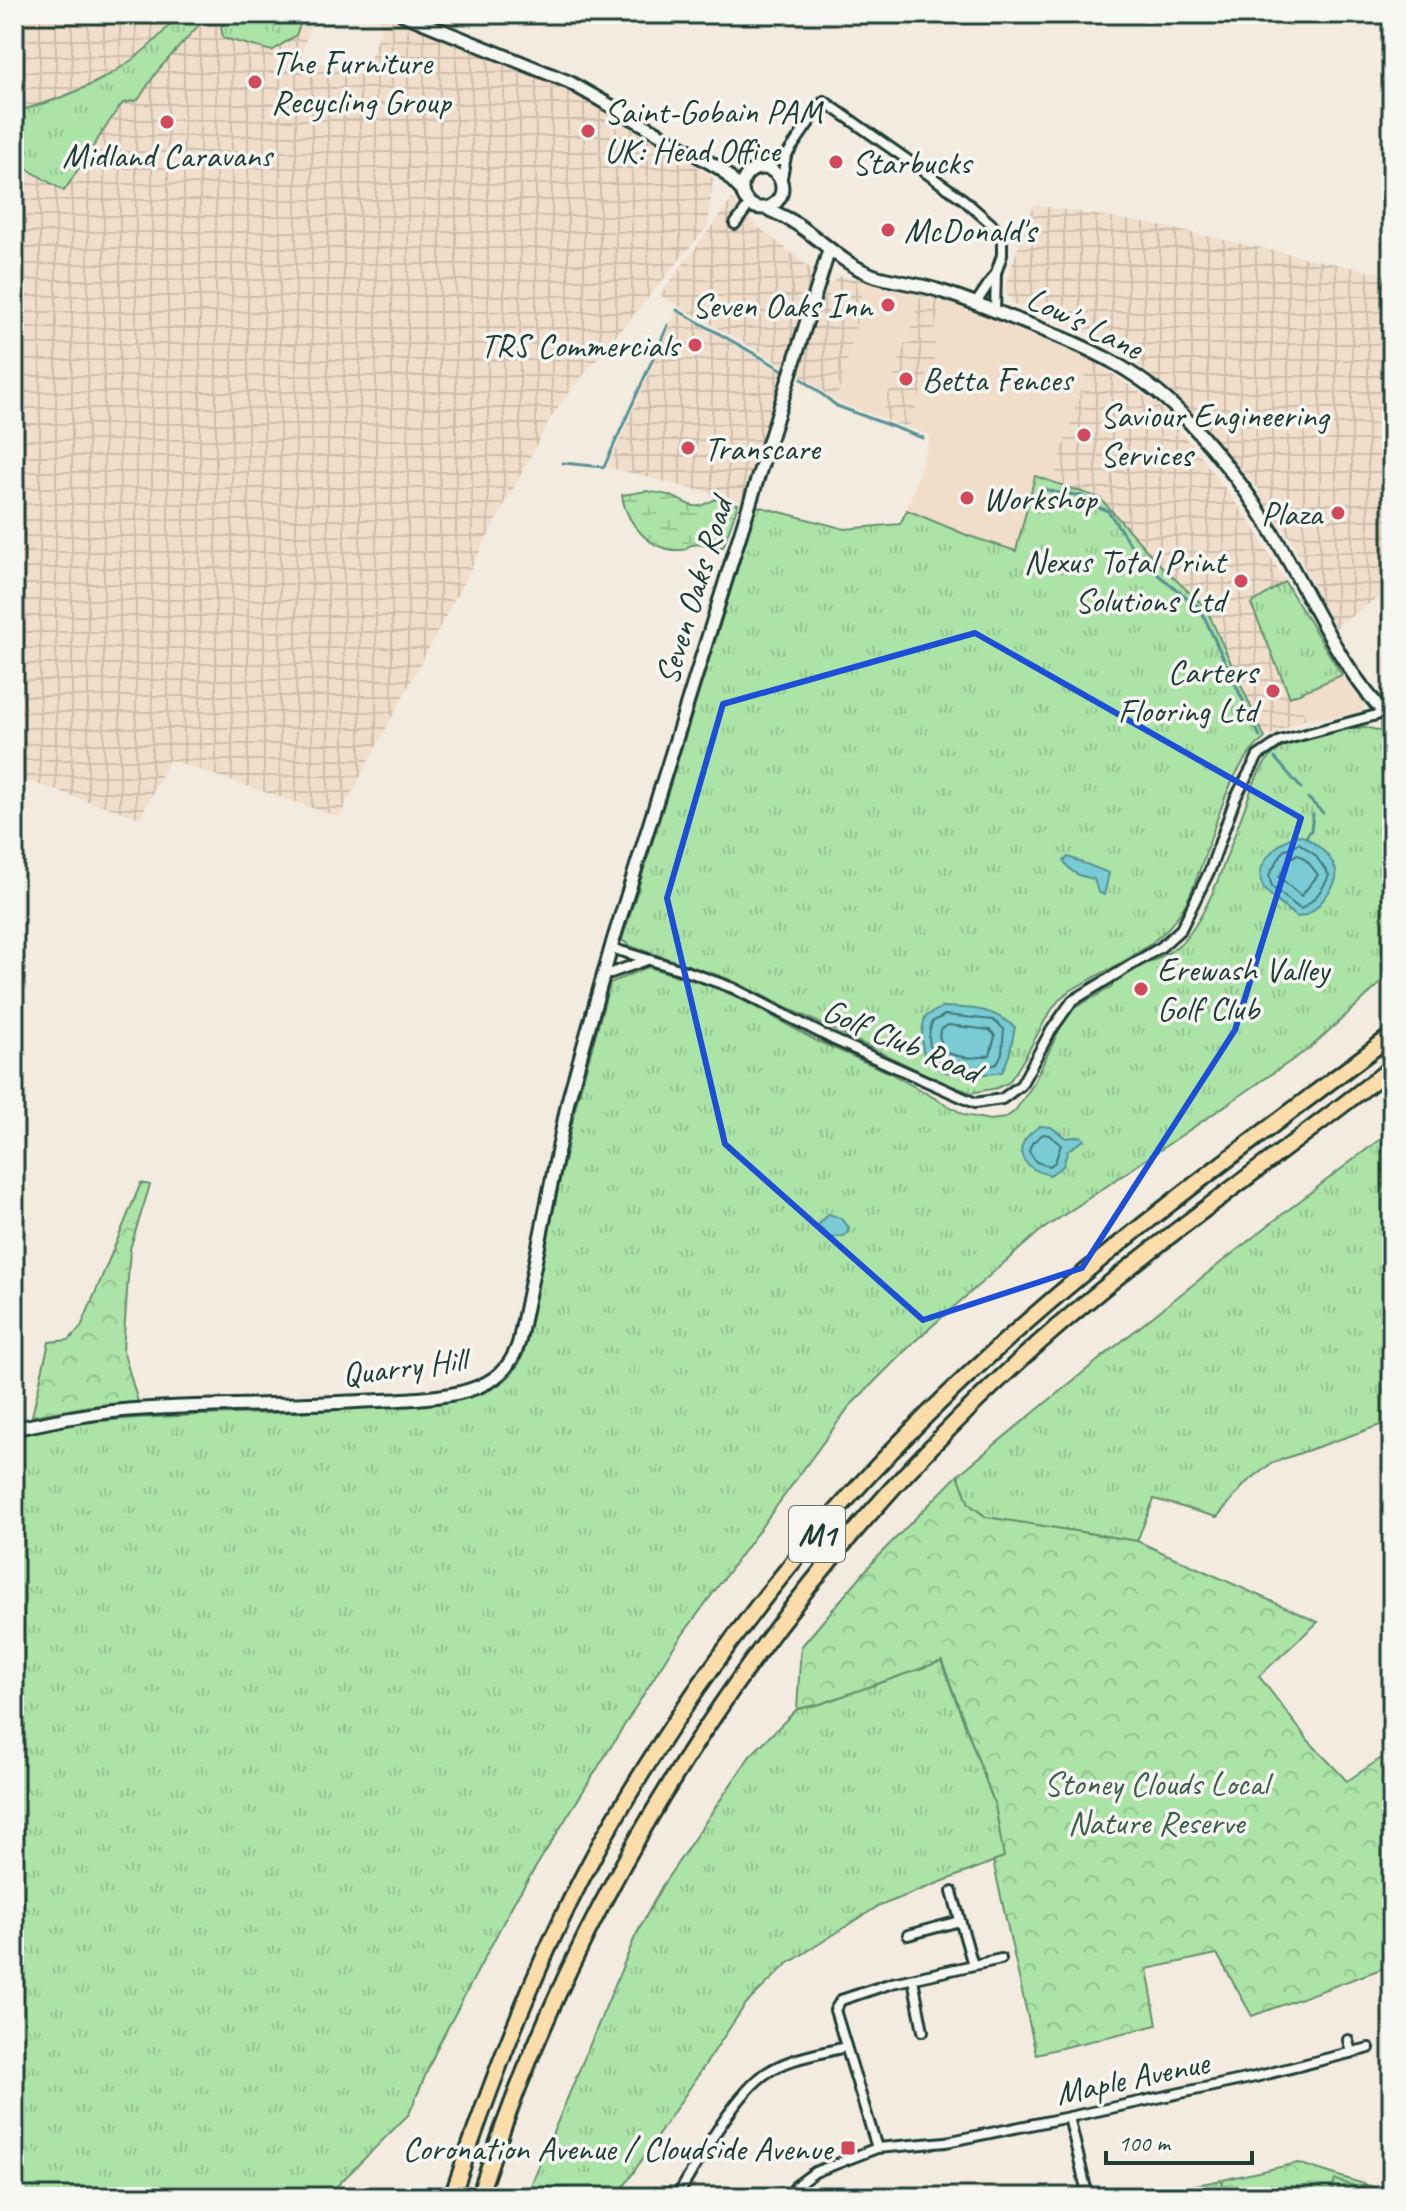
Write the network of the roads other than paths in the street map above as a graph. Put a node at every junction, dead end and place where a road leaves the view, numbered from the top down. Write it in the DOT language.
graph roads {
  1 [pos="402,14"];
  2 [pos="786,156"];
  3 [pos="764,168"];
  4 [pos="721,169"];
  5 [pos="748,173"];
  6 [pos="780,189"];
  7 [pos="742,191"];
  8 [pos="750,204"];
  9 [pos="765,208"];
  10 [pos="792,221"];
  11 [pos="735,224"];
  12 [pos="829,250"];
  13 [pos="996,273"];
  14 [pos="976,303"];
  15 [pos="995,311"];
  16 [pos="1388,717"];
  17 [pos="611,948"];
  18 [pos="649,959"];
  19 [pos="603,976"];
  20 [pos="1392,1035"];
  21 [pos="1392,1067"];
  22 [pos="14,1429"];
  23 [pos="952,1892"];
  24 [pos="960,1921"];
  25 [pos="908,1935"];
  26 [pos="1001,1959"];
  27 [pos="973,1965"];
  28 [pos="913,1979"];
  29 [pos="923,2031"];
  30 [pos="1348,2040"];
  31 [pos="845,2047"];
  32 [pos="1369,2048"];
  33 [pos="1351,2053"];
  34 [pos="1069,2117"];
  35 [pos="877,2148"];
  36 [pos="452,2197"];
  37 [pos="479,2197"];
  38 [pos="677,2197"];
  39 [pos="789,2197"];
  40 [pos="1088,2197"];
  1 -- 4 [label="street"];
  2 -- 3 [label="street"];
  2 -- 6 [label="street"];
  2 -- 13 [label="street"];
  3 -- 5 [label="street"];
  3 -- 6 [label="street, Low's Lane"];
  4 -- 5 [label="street"];
  4 -- 7 [label="street"];
  5 -- 7 [label="street"];
  6 -- 9 [label="street"];
  6 -- 10 [label="street, Low's Lane"];
  7 -- 8 [label="street"];
  8 -- 9 [label="street, Low's Lane"];
  8 -- 11 [label="street"];
  9 -- 10 [label="street, Low's Lane"];
  10 -- 12 [label="street, Low's Lane"];
  12 -- 14 [label="street, Low's Lane"];
  12 -- 17 [label="street, Seven Oaks Road"];
  13 -- 14 [label="street"];
  13 -- 15 [label="street"];
  14 -- 15 [label="street, Low's Lane"];
  15 -- 16 [label="street, Low's Lane"];
  16 -- 18 [label="street, Golf Club Road"];
  17 -- 18 [label="street, Golf Club Road"];
  17 -- 19 [label="street, Quarry Hill"];
  18 -- 19 [label="street"];
  19 -- 22 [label="street, Quarry Hill"];
  20 -- 36 [label="highway, M1"];
  21 -- 37 [label="highway, M1"];
  23 -- 24 [label="street"];
  24 -- 25 [label="street"];
  24 -- 27 [label="street"];
  26 -- 27 [label="street"];
  27 -- 28 [label="street"];
  28 -- 29 [label="street"];
  28 -- 31 [label="street"];
  30 -- 33 [label="street"];
  31 -- 35 [label="street"];
  31 -- 38 [label="street"];
  32 -- 33 [label="street, Maple Avenue"];
  33 -- 34 [label="street, Maple Avenue"];
  34 -- 35 [label="street, Maple Avenue"];
  34 -- 40 [label="street"];
  35 -- 39 [label="street, Maple Avenue"];
}
